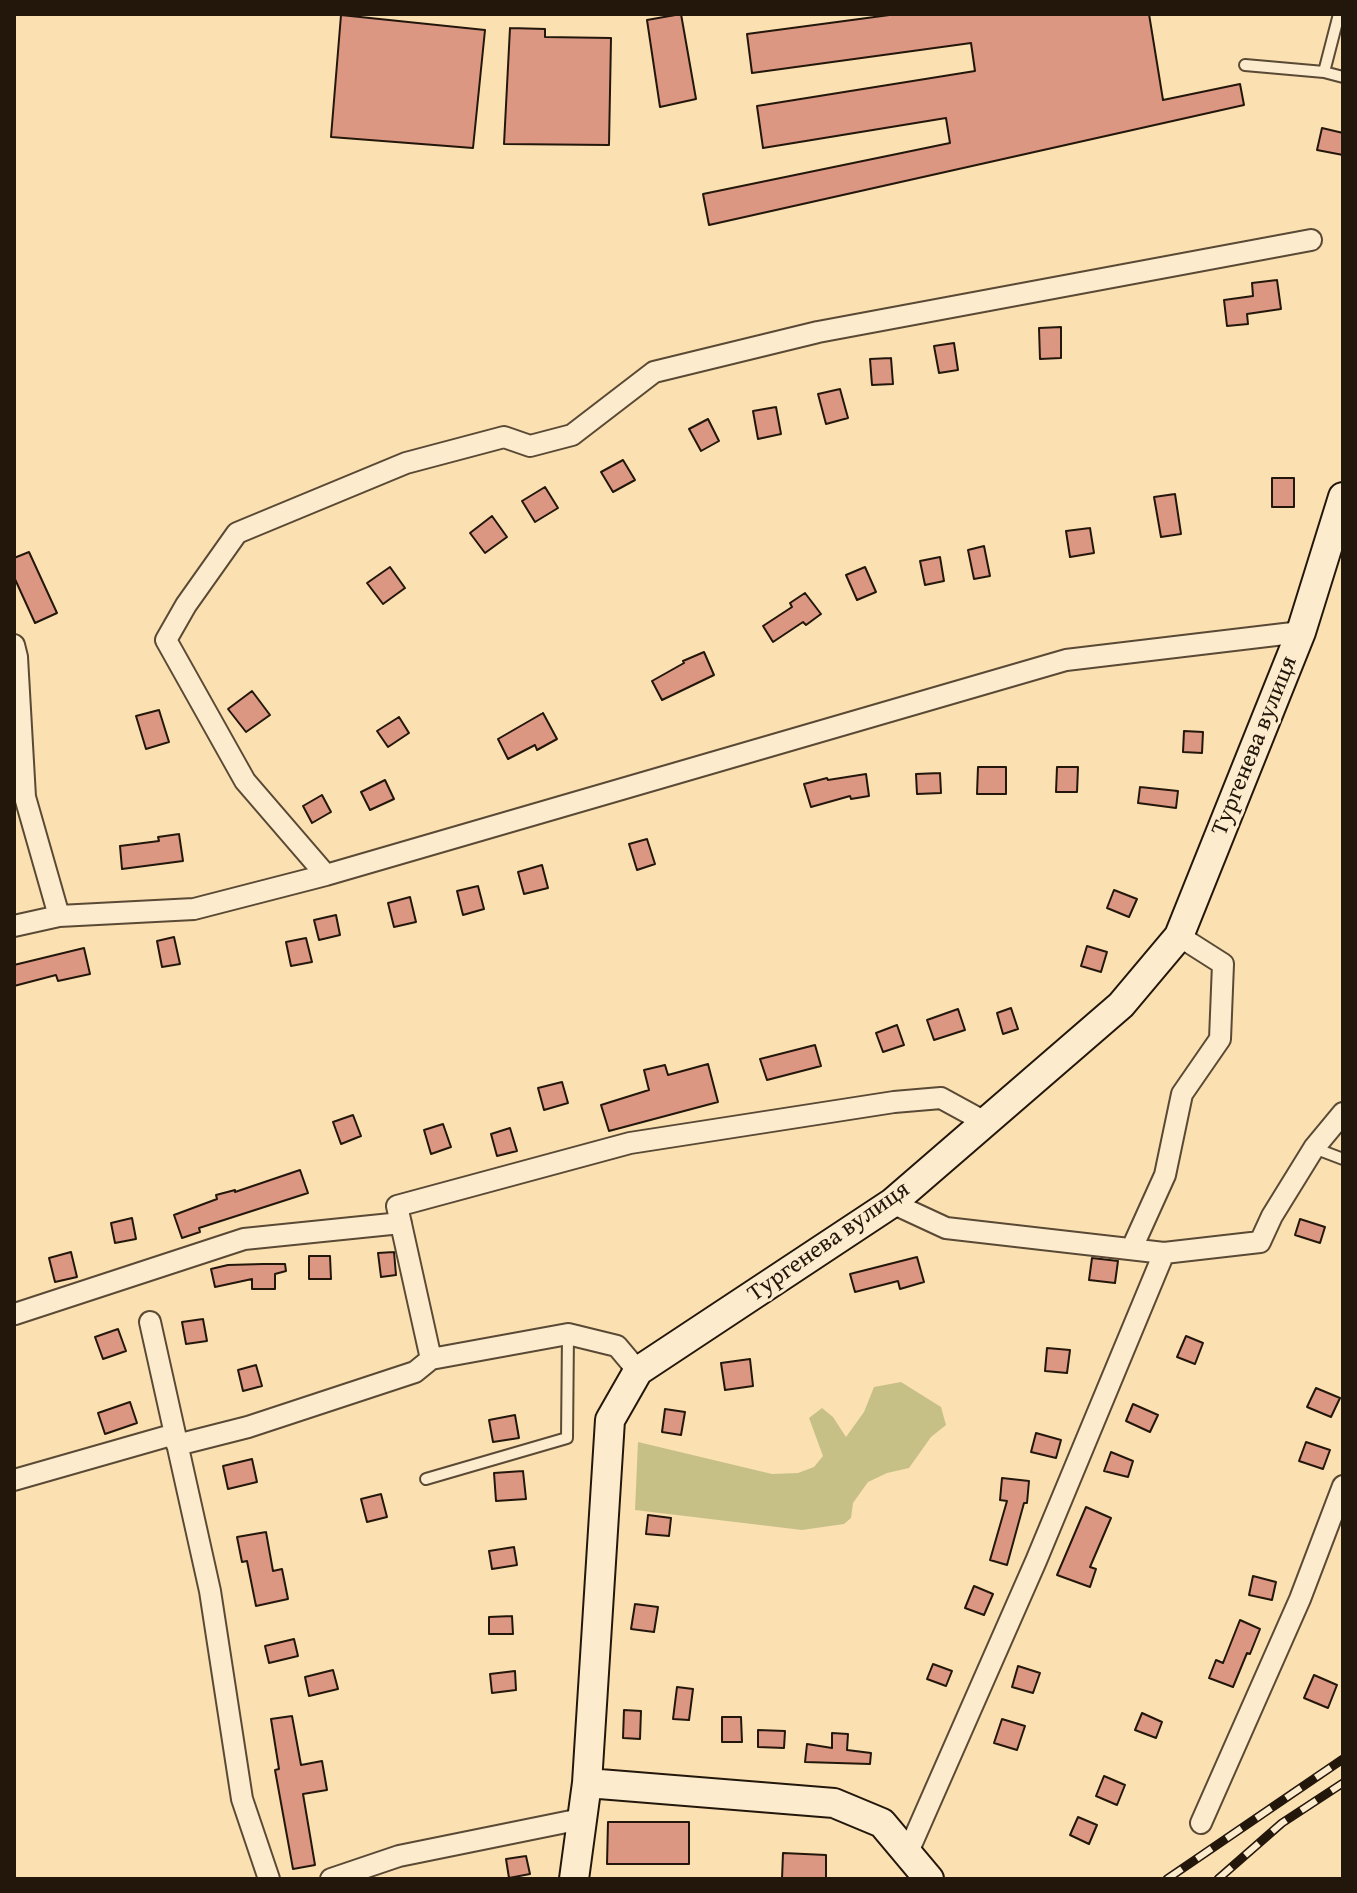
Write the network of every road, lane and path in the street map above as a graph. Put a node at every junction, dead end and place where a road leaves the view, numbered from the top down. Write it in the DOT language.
graph roads {
  1 [pos="1339,14"];
  2 [pos="1245,65"];
  3 [pos="1324,72"];
  4 [pos="1343,77"];
  5 [pos="1311,240"];
  6 [pos="1343,497"];
  7 [pos="1334,562"];
  8 [pos="1301,632"];
  9 [pos="14,645"];
  10 [pos="326,875"];
  11 [pos="59,916"];
  12 [pos="14,926"];
  13 [pos="1179,936"];
  14 [pos="1343,1113"];
  15 [pos="985,1122"];
  16 [pos="1314,1148"];
  17 [pos="1343,1159"];
  18 [pos="892,1203"];
  19 [pos="401,1223"];
  20 [pos="1132,1248"];
  21 [pos="1164,1253"];
  22 [pos="15,1314"];
  23 [pos="150,1322"];
  24 [pos="568,1334"];
  25 [pos="431,1359"];
  26 [pos="638,1371"];
  27 [pos="176,1439"];
  28 [pos="426,1479"];
  29 [pos="14,1480"];
  30 [pos="1343,1486"];
  31 [pos="587,1783"];
  32 [pos="581,1819"];
  33 [pos="1201,1823"];
  34 [pos="908,1852"];
  35 [pos="269,1879"];
  36 [pos="331,1879"];
  37 [pos="574,1879"];
  38 [pos="929,1879"];
  1 -- 3 [label="lane"];
  2 -- 3 [label="lane"];
  3 -- 4 [label="lane"];
  5 -- 10 [label="street"];
  6 -- 7 [label="street, Тургенева вулиця"];
  7 -- 8 [label="street, Тургенева вулиця"];
  8 -- 10 [label="street"];
  8 -- 13 [label="street, Тургенева вулиця"];
  9 -- 11 [label="street"];
  10 -- 11 [label="street"];
  11 -- 12 [label="street"];
  13 -- 15 [label="street, Тургенева вулиця"];
  13 -- 20 [label="street"];
  14 -- 16 [label="street"];
  15 -- 18 [label="street, Тургенева вулиця"];
  15 -- 19 [label="street"];
  16 -- 17 [label="lane"];
  16 -- 21 [label="street"];
  18 -- 20 [label="street"];
  18 -- 26 [label="street, Тургенева вулиця"];
  19 -- 22 [label="street"];
  19 -- 25 [label="street"];
  20 -- 21 [label="street"];
  21 -- 34 [label="street"];
  23 -- 27 [label="street"];
  24 -- 25 [label="street"];
  24 -- 26 [label="street"];
  24 -- 28 [label="lane"];
  25 -- 27 [label="street"];
  26 -- 31 [label="street, Тургенева вулиця"];
  27 -- 29 [label="street"];
  27 -- 35 [label="street"];
  30 -- 33 [label="street"];
  31 -- 32 [label="street, Тургенева вулиця"];
  31 -- 34 [label="street"];
  32 -- 36 [label="street"];
  32 -- 37 [label="street, Тургенева вулиця"];
  34 -- 38 [label="street"];
}
